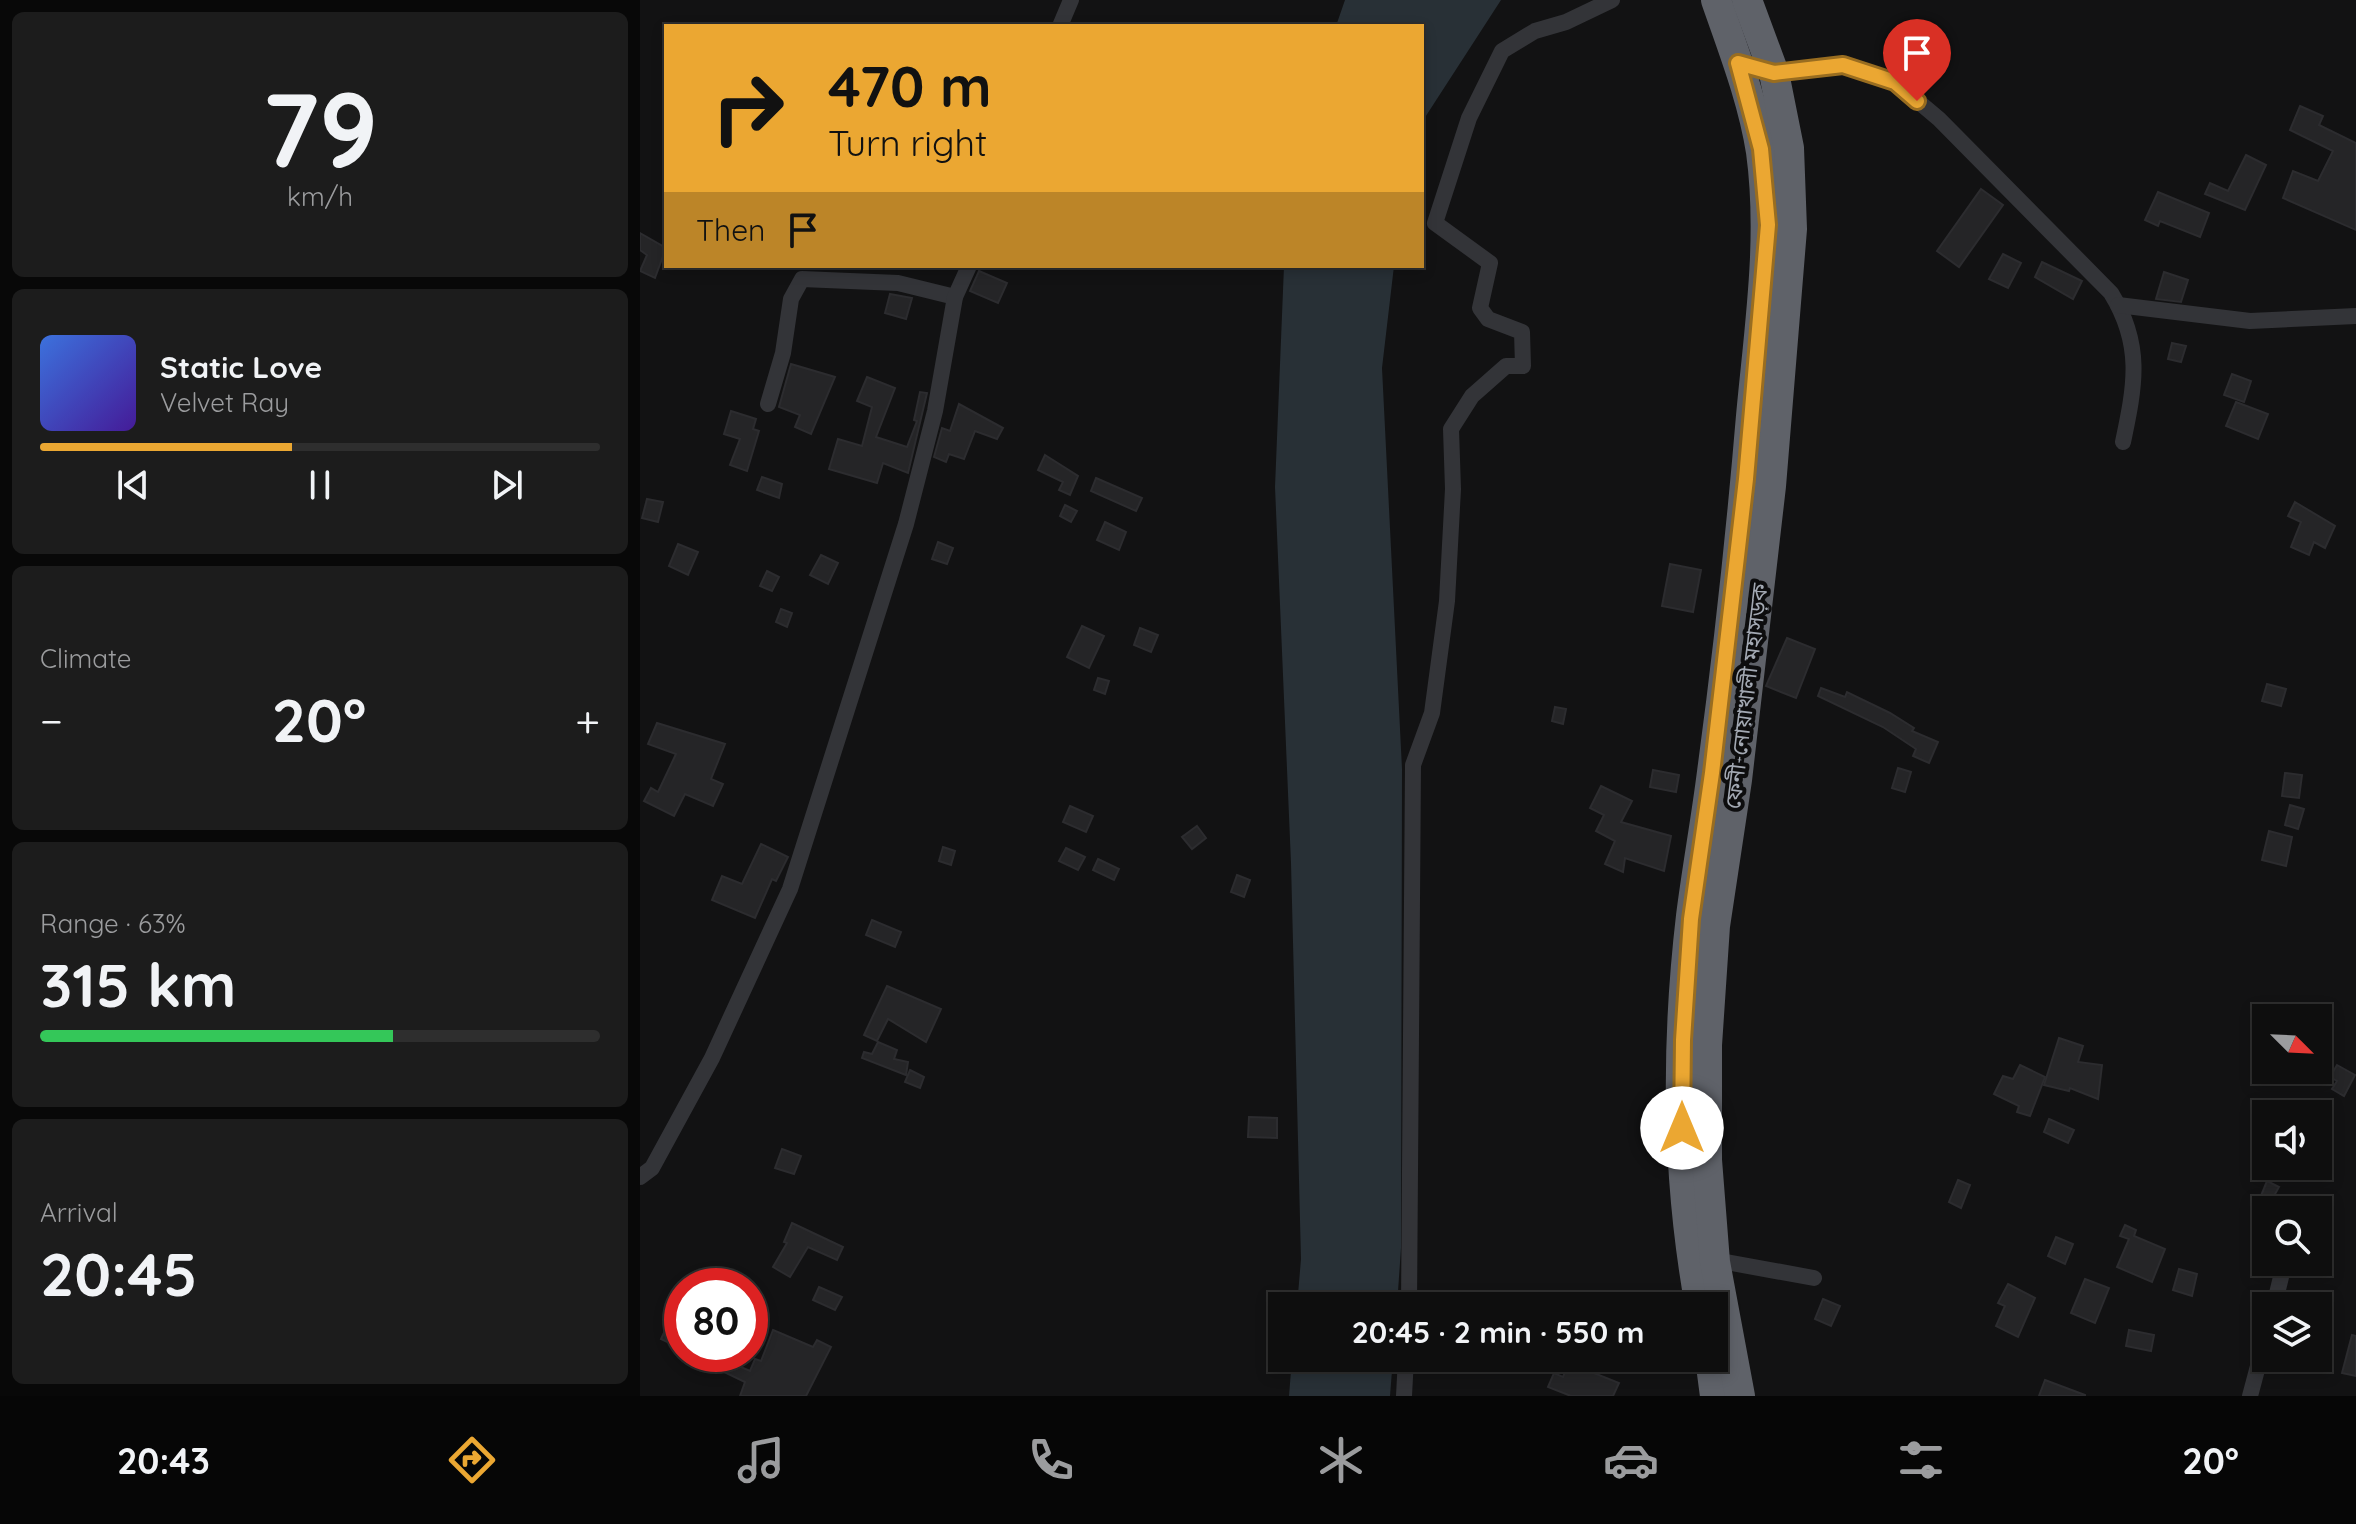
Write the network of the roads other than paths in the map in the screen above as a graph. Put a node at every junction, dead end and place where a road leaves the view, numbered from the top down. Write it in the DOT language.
graph roads {
  1 [pos="1071,0"];
  2 [pos="1612,0"];
  3 [pos="1716,0"];
  4 [pos="1747,0"];
  5 [pos="1061,24"];
  6 [pos="1738,63"];
  7 [pos="1774,73"];
  8 [pos="968,268"];
  9 [pos="955,297"];
  10 [pos="2118,305"];
  11 [pos="2356,316"];
  12 [pos="768,404"];
  13 [pos="2123,442"];
  14 [pos="640,1177"];
  15 [pos="1703,1255"];
  16 [pos="2281,1277"];
  17 [pos="1814,1278"];
  18 [pos="1409,1292"];
  19 [pos="1701,1292"];
  20 [pos="2277,1292"];
  21 [pos="1405,1372"];
  22 [pos="1712,1372"];
  23 [pos="2256,1372"];
  24 [pos="1404,1396"];
  25 [pos="1715,1396"];
  26 [pos="1740,1396"];
  27 [pos="2250,1396"];
  1 -- 5 [label="street"];
  2 -- 18 [label="street"];
  3 -- 6 [label="highway, ফেনী-নোয়াখালী মহাসড়ক"];
  4 -- 7 [label="highway, ফেনী-নোয়াখালী মহাসড়ক"];
  6 -- 7 [label="street"];
  6 -- 15 [label="highway, ফেনী-নোয়াখালী মহাসড়ক"];
  7 -- 10 [label="street"];
  7 -- 15 [label="highway, ফেনী-নোয়াখালী মহাসড়ক"];
  8 -- 9 [label="street"];
  9 -- 12 [label="street"];
  9 -- 14 [label="street"];
  10 -- 11 [label="street"];
  10 -- 13 [label="street"];
  15 -- 17 [label="street"];
  15 -- 19 [label="highway, ফেনী-নোয়াখালী মহাসড়ক"];
  15 -- 26 [label="highway, ফেনী-নোয়াখালী মহাসড়ক"];
  16 -- 20 [label="street"];
  21 -- 24 [label="street"];
  22 -- 25 [label="highway"];
  23 -- 27 [label="street"];
}
